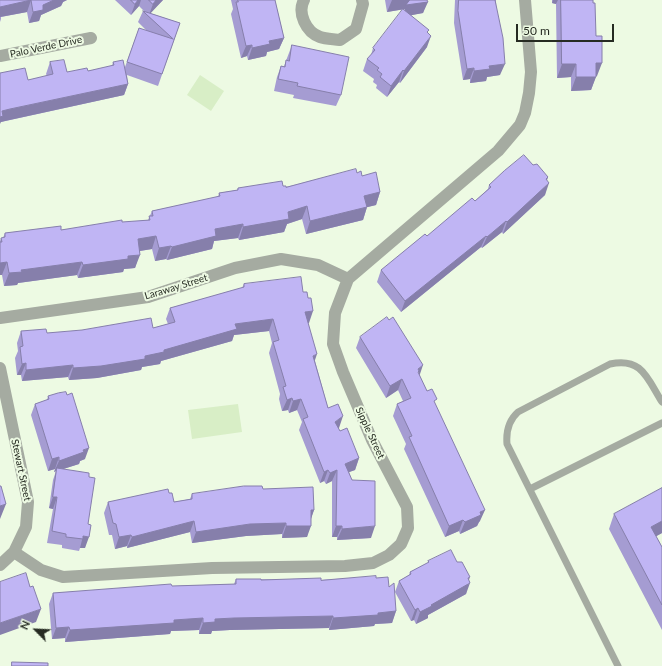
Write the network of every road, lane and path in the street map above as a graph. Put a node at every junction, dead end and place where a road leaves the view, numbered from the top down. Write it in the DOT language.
graph roads {
  1 [pos="304,0"];
  2 [pos="362,0"];
  3 [pos="525,0"];
  4 [pos="92,38"];
  5 [pos="0,56"];
  6 [pos="348,279"];
  7 [pos="0,318"];
  8 [pos="0,368"];
  9 [pos="662,402"];
  10 [pos="662,423"];
  11 [pos="530,489"];
  12 [pos="14,552"];
  13 [pos="0,564"];
  14 [pos="618,666"];
  1 -- 2 [label="street"];
  3 -- 6 [label="street, Sipple Street"];
  4 -- 5 [label="street, Palo Verde Drive"];
  6 -- 7 [label="street, Laraway Street"];
  6 -- 12 [label="street, Sipple Street"];
  8 -- 12 [label="street, Stewart Street"];
  9 -- 11 [label="lane"];
  10 -- 11 [label="lane"];
  11 -- 14 [label="lane"];
  12 -- 13 [label="street, Stewart Street"];
}
